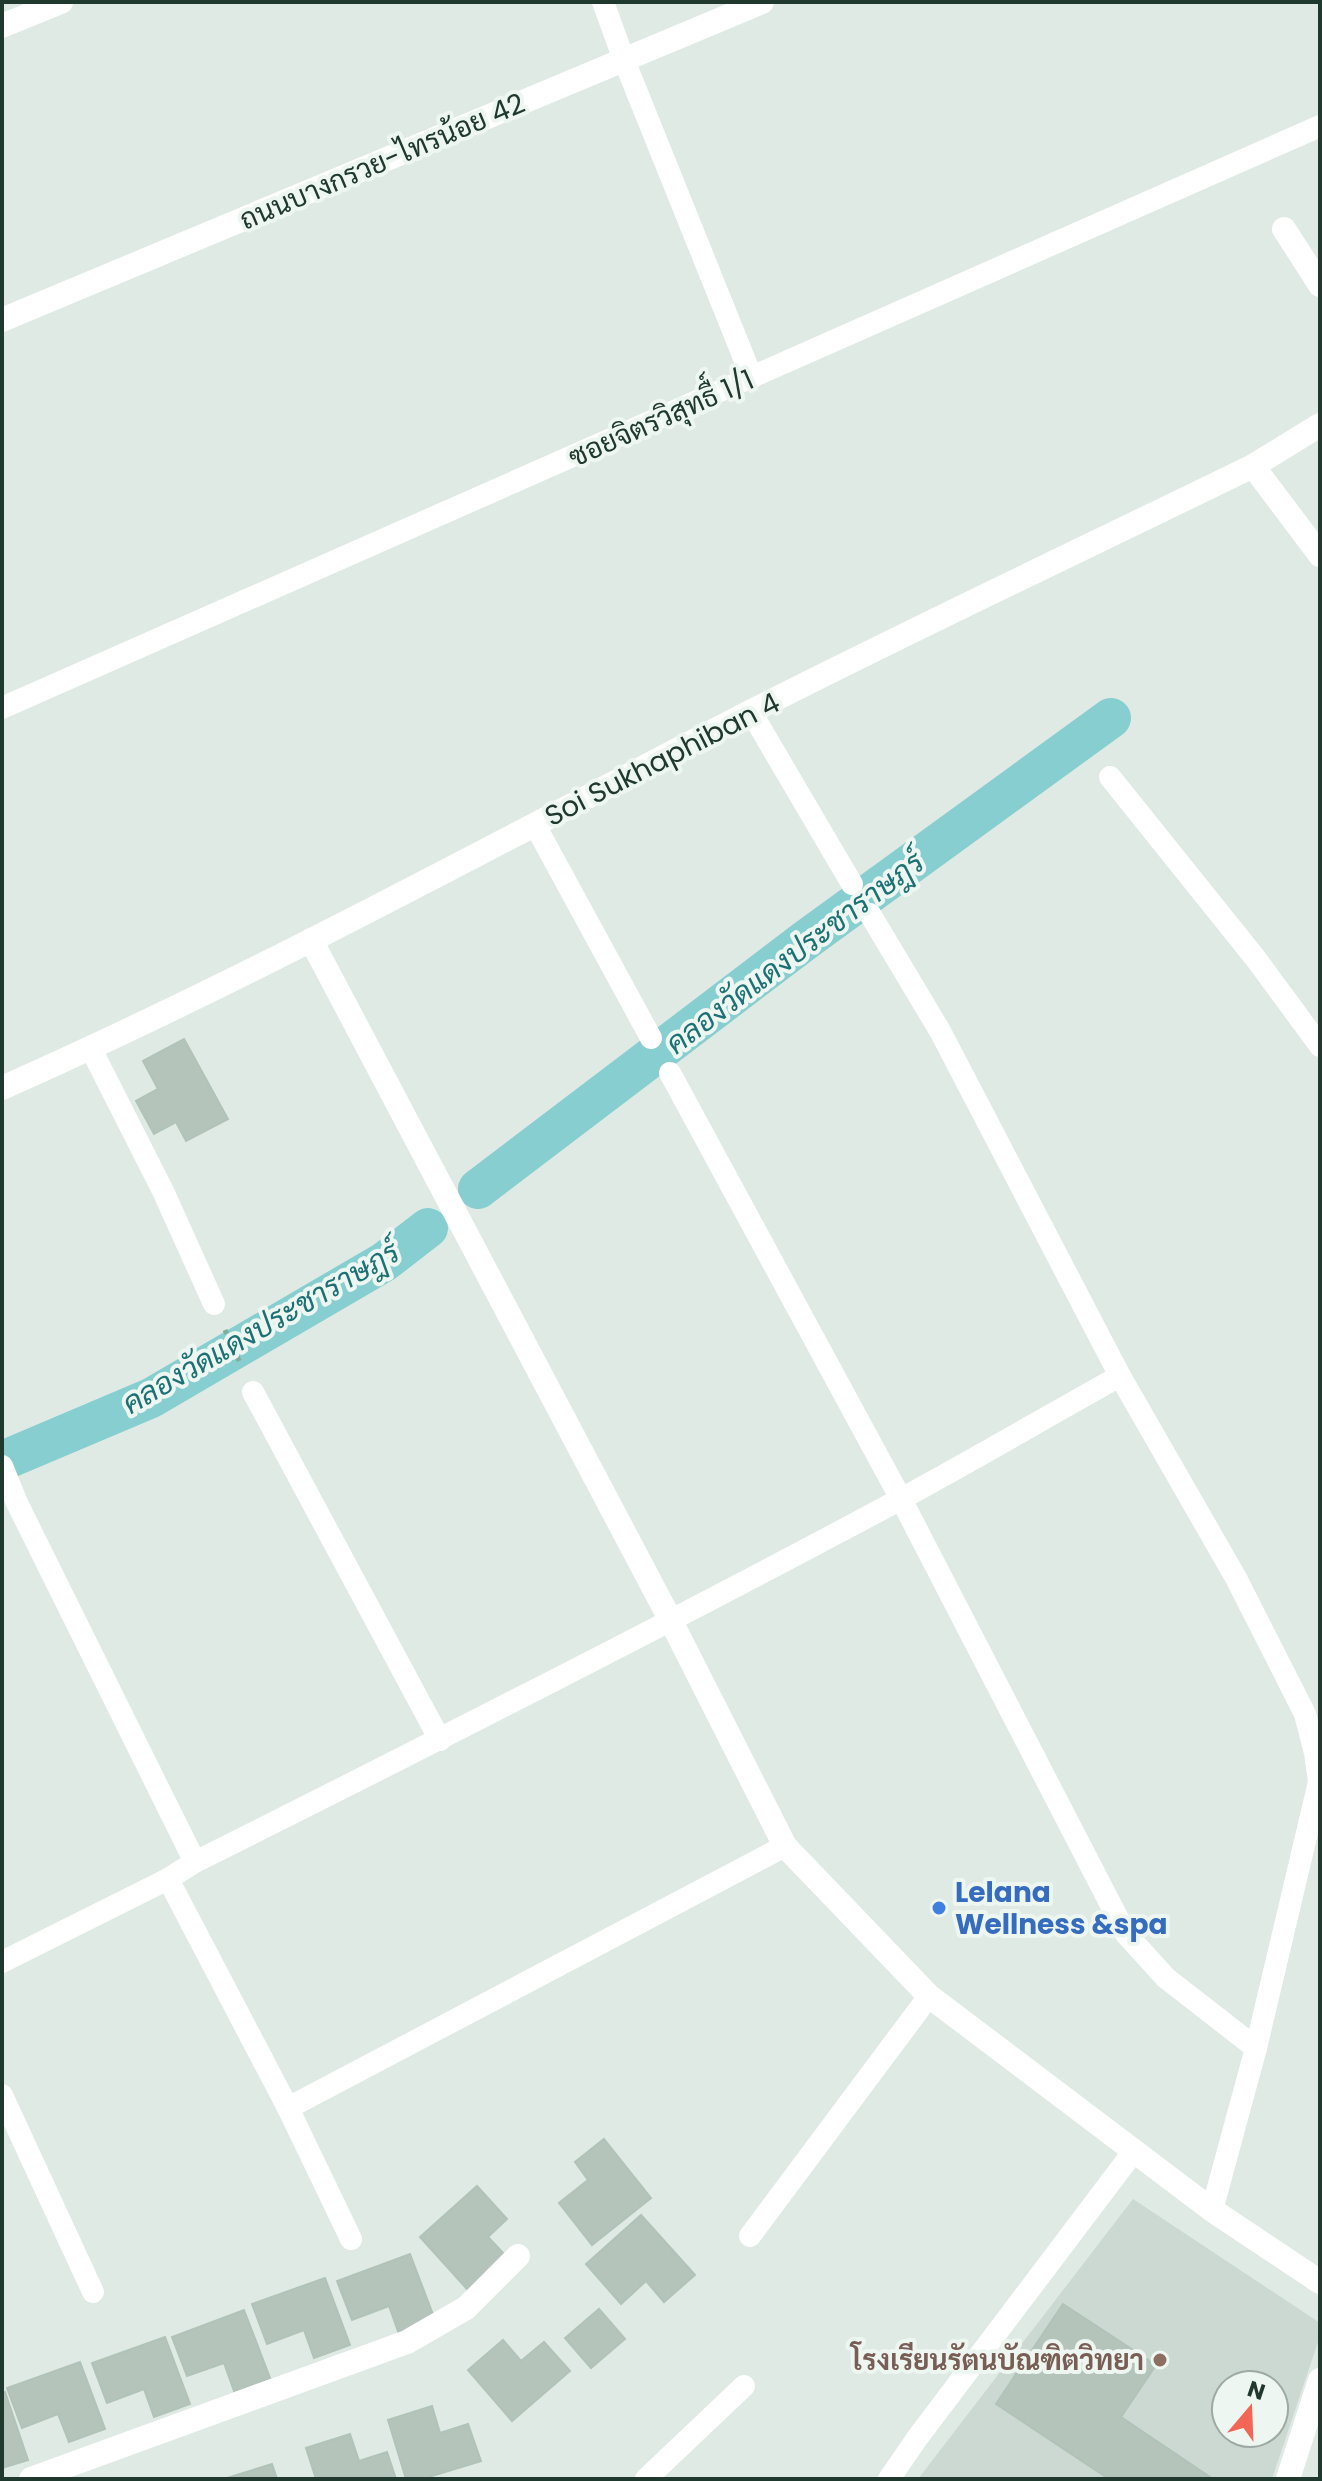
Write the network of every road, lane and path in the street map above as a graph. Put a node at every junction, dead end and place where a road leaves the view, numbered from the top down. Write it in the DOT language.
graph roads {
  1 [pos="61,2"];
  2 [pos="603,2"];
  3 [pos="762,2"];
  4 [pos="2,26"];
  5 [pos="624,60"];
  6 [pos="1320,126"];
  7 [pos="1284,229"];
  8 [pos="1320,285"];
  9 [pos="2,320"];
  10 [pos="752,378"];
  11 [pos="1320,425"];
  12 [pos="1253,466"];
  13 [pos="1320,555"];
  14 [pos="2,708"];
  15 [pos="751,712"];
  16 [pos="1110,777"];
  17 [pos="535,825"];
  18 [pos="852,884"];
  19 [pos="870,914"];
  20 [pos="311,940"];
  21 [pos="651,1038"];
  22 [pos="1320,1046"];
  23 [pos="91,1049"];
  24 [pos="670,1073"];
  25 [pos="2,1088"];
  26 [pos="214,1304"];
  27 [pos="1120,1376"];
  28 [pos="253,1392"];
  29 [pos="2,1466"];
  30 [pos="901,1499"];
  31 [pos="671,1621"];
  32 [pos="440,1740"];
  33 [pos="785,1846"];
  34 [pos="195,1862"];
  35 [pos="168,1879"];
  36 [pos="2,1962"];
  37 [pos="929,1996"];
  38 [pos="1256,2048"];
  39 [pos="2,2095"];
  40 [pos="288,2108"];
  41 [pos="1134,2151"];
  42 [pos="1212,2210"];
  43 [pos="750,2236"];
  44 [pos="351,2239"];
  45 [pos="518,2256"];
  46 [pos="1320,2282"];
  47 [pos="93,2292"];
  48 [pos="1320,2380"];
  49 [pos="744,2386"];
  50 [pos="31,2479"];
  51 [pos="646,2479"];
  52 [pos="889,2479"];
  53 [pos="1288,2479"];
  1 -- 4 [label="street"];
  2 -- 5 [label="lane"];
  3 -- 5 [label="street, ถนนบางกรวย-ไทรน้อย 42"];
  5 -- 9 [label="street, ถนนบางกรวย-ไทรน้อย 42"];
  5 -- 10 [label="lane"];
  6 -- 10 [label="lane, ซอยจิตรวิสุทธื์ 1/1"];
  7 -- 8 [label="street"];
  10 -- 14 [label="lane, ซอยจิตรวิสุทธื์ 1/1"];
  11 -- 12 [label="street, Soi Sukhaphiban 4"];
  12 -- 13 [label="street"];
  12 -- 15 [label="street, Soi Sukhaphiban 4"];
  15 -- 17 [label="street, Soi Sukhaphiban 4"];
  15 -- 18 [label="lane"];
  16 -- 22 [label="lane"];
  17 -- 20 [label="street, Soi Sukhaphiban 4"];
  17 -- 21 [label="lane"];
  19 -- 27 [label="lane"];
  20 -- 23 [label="street, Soi Sukhaphiban 4"];
  20 -- 31 [label="street"];
  23 -- 25 [label="street, Soi Sukhaphiban 4"];
  23 -- 26 [label="lane"];
  24 -- 30 [label="lane"];
  26 -- 28 [label="path"];
  27 -- 30 [label="lane"];
  27 -- 38 [label="lane"];
  28 -- 32 [label="lane"];
  29 -- 34 [label="lane"];
  30 -- 31 [label="lane"];
  30 -- 38 [label="lane"];
  31 -- 32 [label="lane"];
  31 -- 33 [label="street"];
  32 -- 34 [label="lane"];
  33 -- 37 [label="street"];
  33 -- 40 [label="lane"];
  34 -- 35 [label="lane"];
  35 -- 36 [label="lane"];
  35 -- 40 [label="lane"];
  37 -- 41 [label="street"];
  37 -- 43 [label="lane"];
  38 -- 42 [label="lane"];
  39 -- 47 [label="lane"];
  40 -- 44 [label="lane"];
  41 -- 42 [label="street"];
  41 -- 52 [label="lane"];
  42 -- 46 [label="street"];
  45 -- 50 [label="street"];
  48 -- 53 [label="street"];
  49 -- 51 [label="lane"];
}
